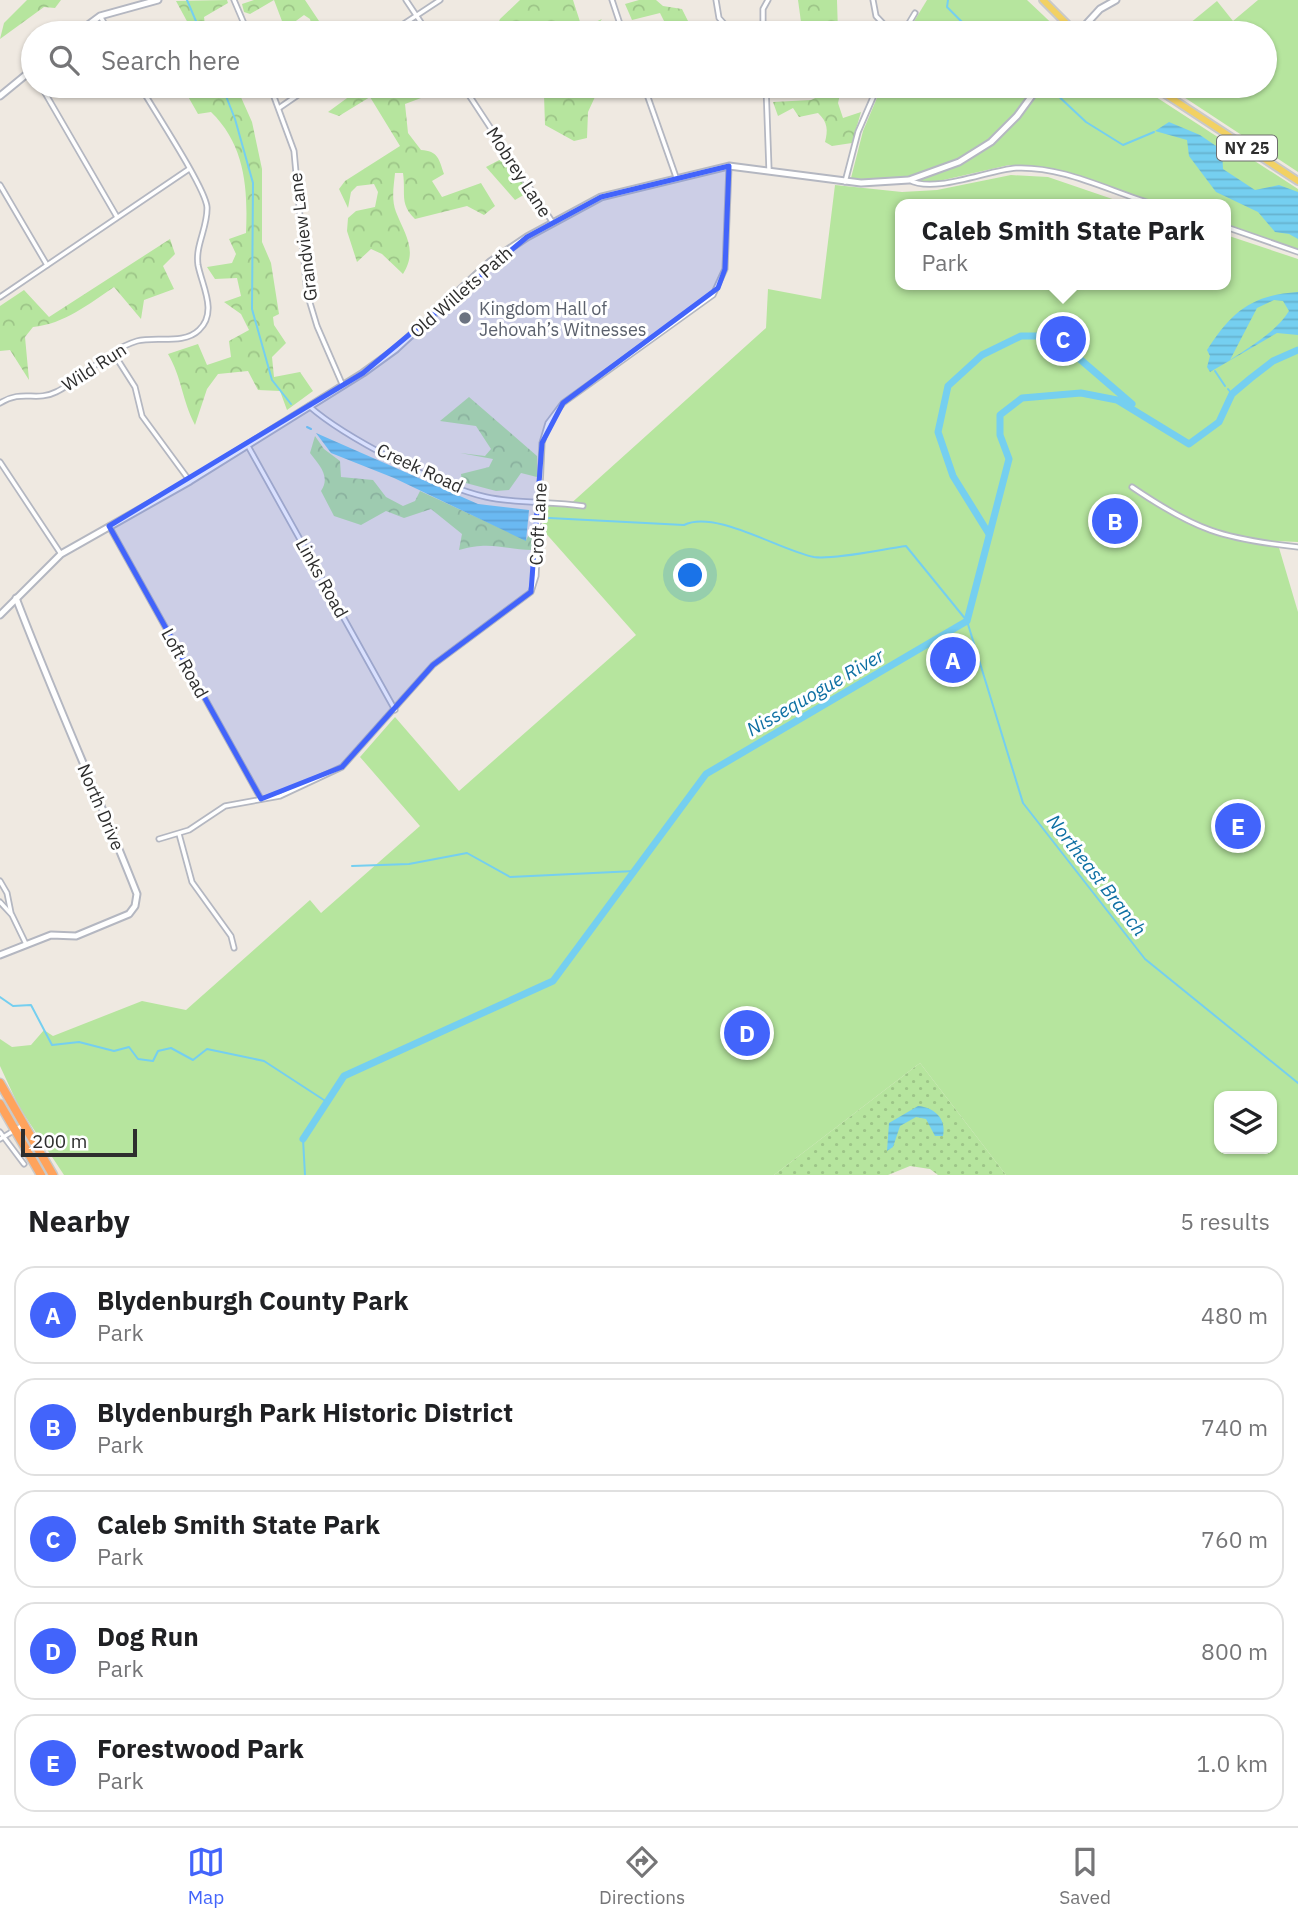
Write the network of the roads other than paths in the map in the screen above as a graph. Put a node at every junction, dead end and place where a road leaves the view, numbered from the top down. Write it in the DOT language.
graph roads {
  1 [pos="158,0"];
  2 [pos="234,0"];
  3 [pos="406,0"];
  4 [pos="440,0"];
  5 [pos="612,0"];
  6 [pos="716,0"];
  7 [pos="768,0"];
  8 [pos="873,0"];
  9 [pos="1043,0"];
  10 [pos="1116,0"];
  11 [pos="915,13"];
  12 [pos="417,15"];
  13 [pos="100,16"];
  14 [pos="93,21"];
  15 [pos="103,21"];
  16 [pos="243,21"];
  17 [pos="408,21"];
  18 [pos="421,21"];
  19 [pos="619,21"];
  20 [pos="722,21"];
  21 [pos="763,21"];
  22 [pos="880,21"];
  23 [pos="910,21"];
  24 [pos="1065,21"];
  25 [pos="1088,21"];
  26 [pos="21,80"];
  27 [pos="0,96"];
  28 [pos="48,98"];
  29 [pos="147,98"];
  30 [pos="275,98"];
  31 [pos="294,98"];
  32 [pos="471,98"];
  33 [pos="648,98"];
  34 [pos="766,98"];
  35 [pos="873,98"];
  36 [pos="1031,98"];
  37 [pos="1171,98"];
  38 [pos="279,108"];
  39 [pos="729,166"];
  40 [pos="189,169"];
  41 [pos="769,170"];
  42 [pos="676,177"];
  43 [pos="909,180"];
  44 [pos="1298,181"];
  45 [pos="845,182"];
  46 [pos="0,185"];
  47 [pos="1137,199"];
  48 [pos="118,218"];
  49 [pos="553,223"];
  50 [pos="1231,229"];
  51 [pos="1298,252"];
  52 [pos="47,265"];
  53 [pos="0,297"];
  54 [pos="114,354"];
  55 [pos="343,386"];
  56 [pos="0,403"];
  57 [pos="309,406"];
  58 [pos="248,446"];
  59 [pos="0,461"];
  60 [pos="190,481"];
  61 [pos="1132,487"];
  62 [pos="541,500"];
  63 [pos="583,506"];
  64 [pos="109,526"];
  65 [pos="1298,547"];
  66 [pos="61,554"];
  67 [pos="16,598"];
  68 [pos="0,615"];
  69 [pos="396,710"];
  70 [pos="261,799"];
  71 [pos="179,834"];
  72 [pos="159,839"];
  73 [pos="0,881"];
  74 [pos="7,893"];
  75 [pos="0,899"];
  76 [pos="12,915"];
  77 [pos="26,944"];
  78 [pos="234,948"];
  79 [pos="0,955"];
  80 [pos="0,1083"];
  81 [pos="0,1104"];
  82 [pos="23,1125"];
  83 [pos="14,1130"];
  84 [pos="1,1136"];
  85 [pos="28,1163"];
  86 [pos="39,1175"];
  87 [pos="53,1175"];
  1 -- 13 [label="main road"];
  2 -- 16 [label="street"];
  3 -- 12 [label="street"];
  4 -- 12 [label="street"];
  5 -- 19 [label="street"];
  6 -- 20 [label="street"];
  7 -- 21 [label="street"];
  8 -- 22 [label="street"];
  9 -- 24 [label="main road"];
  10 -- 25 [label="main road"];
  11 -- 23 [label="street"];
  12 -- 17 [label="street"];
  12 -- 18 [label="street"];
  13 -- 14 [label="main road"];
  13 -- 15 [label="street"];
  26 -- 27 [label="main road"];
  28 -- 48 [label="street"];
  29 -- 40 [label="street, Wild Run"];
  30 -- 38 [label="street, Grandview Lane"];
  31 -- 38 [label="street"];
  32 -- 49 [label="street, Mobrey Lane"];
  33 -- 42 [label="street"];
  34 -- 41 [label="street"];
  35 -- 45 [label="street"];
  36 -- 43 [label="main road, Old Willets Path"];
  37 -- 44 [label="main road, NY 25"];
  38 -- 55 [label="street, Grandview Lane"];
  39 -- 41 [label="main road, Old Willets Path"];
  39 -- 42 [label="main road, Old Willets Path"];
  39 -- 62 [label="street, Croft Lane"];
  40 -- 48 [label="street"];
  40 -- 54 [label="street, Wild Run"];
  41 -- 45 [label="main road, Old Willets Path"];
  42 -- 49 [label="main road, Old Willets Path"];
  43 -- 45 [label="main road, Old Willets Path"];
  43 -- 47 [label="street"];
  46 -- 52 [label="street"];
  48 -- 52 [label="street"];
  49 -- 55 [label="main road, Old Willets Path"];
  50 -- 51 [label="street"];
  52 -- 53 [label="street"];
  54 -- 56 [label="street, Wild Run"];
  54 -- 60 [label="street"];
  55 -- 57 [label="main road, Old Willets Path"];
  57 -- 58 [label="main road, Old Willets Path"];
  57 -- 62 [label="street, Creek Road"];
  58 -- 60 [label="main road, Old Willets Path"];
  58 -- 69 [label="street, Links Road"];
  59 -- 66 [label="street"];
  60 -- 64 [label="main road, Old Willets Path"];
  61 -- 65 [label="street"];
  62 -- 63 [label="street, Creek Road"];
  62 -- 69 [label="street, Croft Lane"];
  64 -- 66 [label="main road, Old Willets Path"];
  64 -- 70 [label="street, Loft Road"];
  66 -- 67 [label="main road, Old Willets Path"];
  67 -- 68 [label="main road, Old Willets Path"];
  67 -- 77 [label="main road, North Drive"];
  69 -- 70 [label="street, Croft Lane"];
  70 -- 71 [label="street, Croft Lane"];
  71 -- 72 [label="street, Croft Lane"];
  71 -- 78 [label="street"];
  73 -- 74 [label="street"];
  74 -- 75 [label="street"];
  74 -- 76 [label="street"];
  75 -- 76 [label="street"];
  76 -- 77 [label="street"];
  77 -- 79 [label="main road, North Drive"];
  80 -- 82 [label="highway"];
  81 -- 83 [label="highway"];
  82 -- 83 [label="street"];
  82 -- 87 [label="highway"];
  83 -- 84 [label="street"];
  83 -- 85 [label="highway"];
  84 -- 85 [label="street"];
  85 -- 86 [label="highway"];
}
